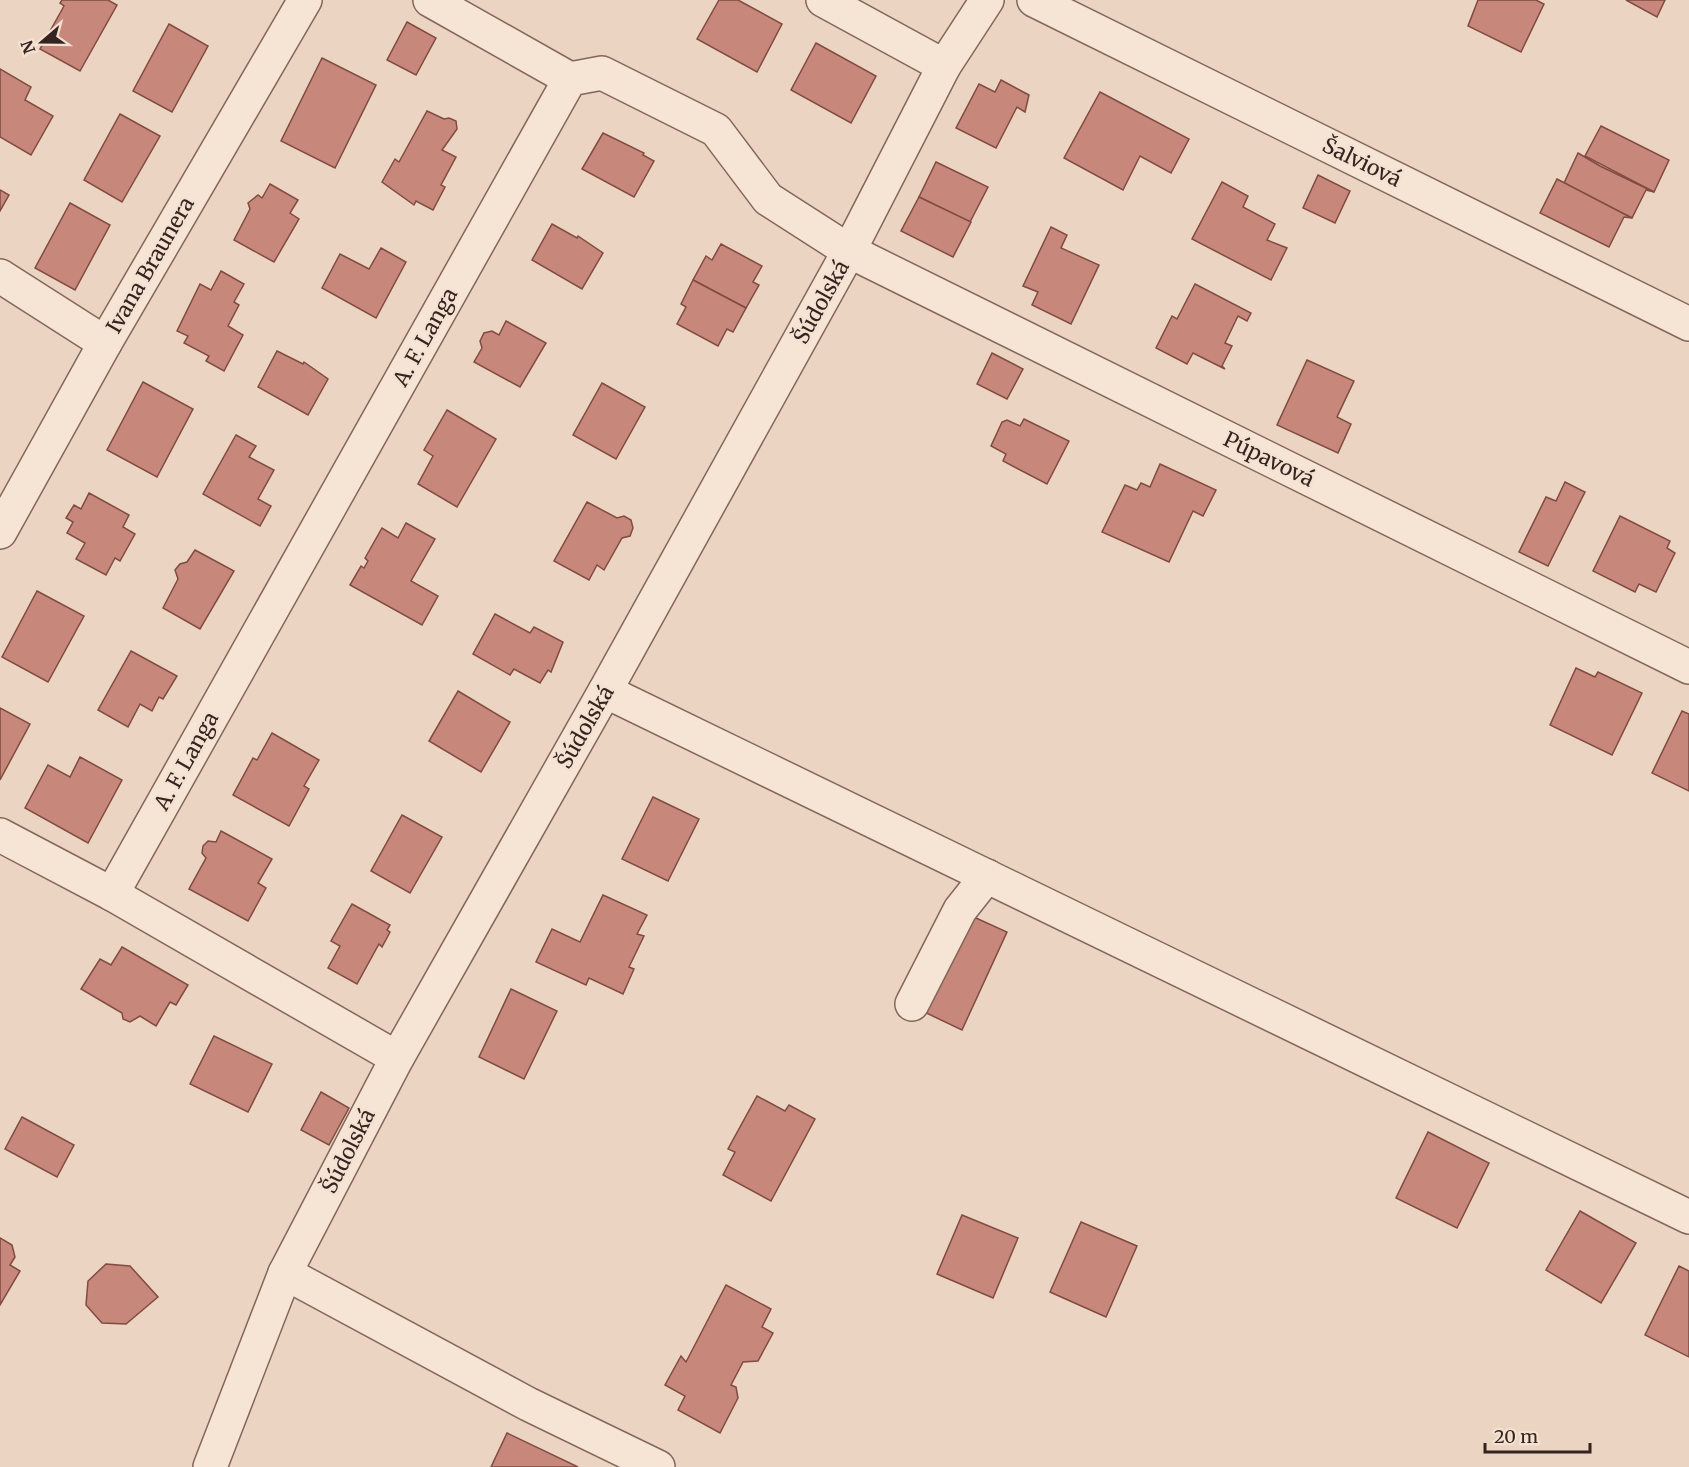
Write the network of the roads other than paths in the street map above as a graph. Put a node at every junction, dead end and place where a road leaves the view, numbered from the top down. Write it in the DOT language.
graph roads {
  1 [pos="304,0"];
  2 [pos="430,0"];
  3 [pos="823,0"];
  4 [pos="987,0"];
  5 [pos="1034,0"];
  6 [pos="944,66"];
  7 [pos="570,79"];
  8 [pos="849,251"];
  9 [pos="0,276"];
  10 [pos="1689,324"];
  11 [pos="105,343"];
  12 [pos="0,532"];
  13 [pos="1689,667"];
  14 [pos="605,691"];
  15 [pos="0,835"];
  16 [pos="987,876"];
  17 [pos="112,894"];
  18 [pos="912,1004"];
  19 [pos="397,1058"];
  20 [pos="1689,1217"];
  21 [pos="285,1273"];
  22 [pos="210,1467"];
  23 [pos="658,1467"];
  1 -- 11 [label="street, Ivana Braunera"];
  2 -- 7 [label="street"];
  3 -- 6 [label="street"];
  4 -- 6 [label="street, Šúdolská"];
  5 -- 10 [label="street, Šalviová"];
  6 -- 8 [label="street, Šúdolská"];
  7 -- 8 [label="street"];
  7 -- 17 [label="street, A. F. Langa"];
  8 -- 13 [label="street, Púpavová"];
  8 -- 14 [label="street, Šúdolská"];
  9 -- 11 [label="street"];
  11 -- 12 [label="street, Ivana Braunera"];
  14 -- 16 [label="street"];
  14 -- 19 [label="street, Šúdolská"];
  15 -- 17 [label="street"];
  16 -- 18 [label="street"];
  16 -- 20 [label="street"];
  17 -- 19 [label="street"];
  19 -- 21 [label="street, Šúdolská"];
  21 -- 22 [label="street, Šúdolská"];
  21 -- 23 [label="street"];
}
